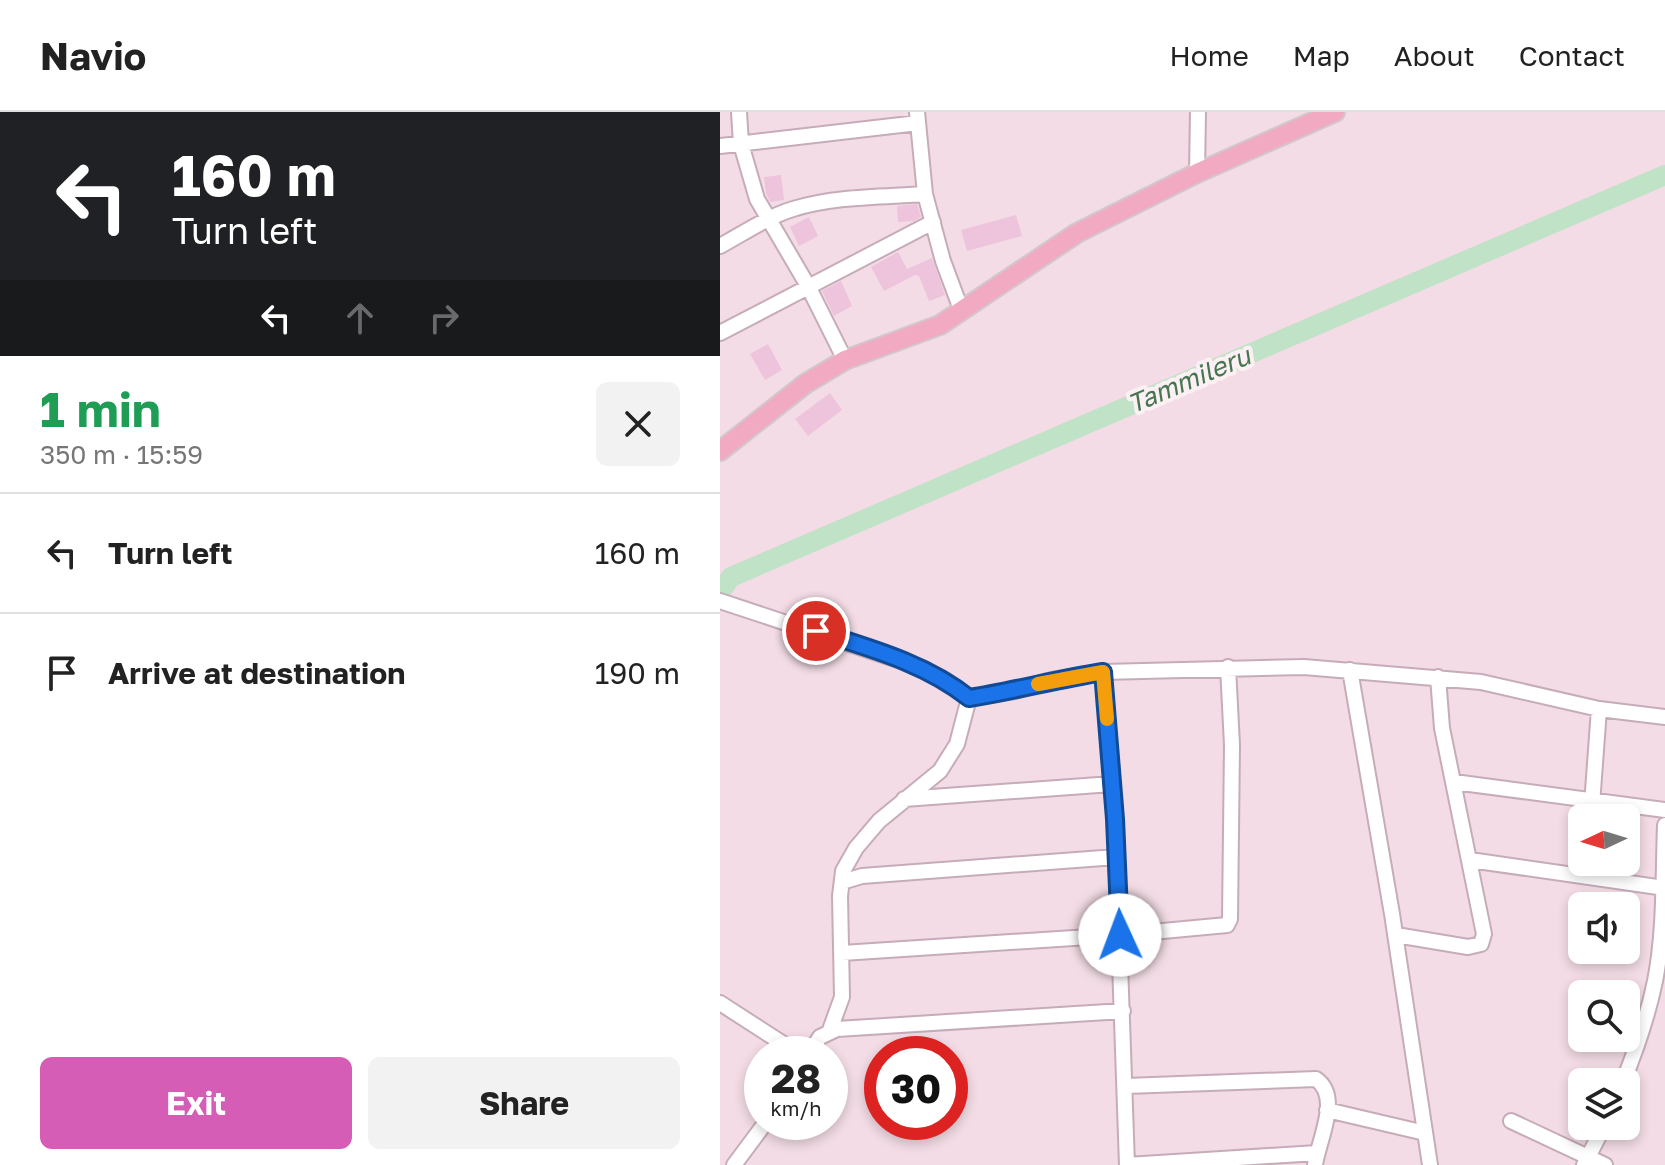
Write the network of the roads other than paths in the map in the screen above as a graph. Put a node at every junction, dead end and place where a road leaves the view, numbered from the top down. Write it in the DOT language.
graph roads {
  1 [pos="739,112"];
  2 [pos="1198,112"];
  3 [pos="1335,112"];
  4 [pos="917,118"];
  5 [pos="741,144"];
  6 [pos="720,146"];
  7 [pos="1197,173"];
  8 [pos="925,194"];
  9 [pos="768,219"];
  10 [pos="933,222"];
  11 [pos="720,246"];
  12 [pos="808,286"];
  13 [pos="962,312"];
  14 [pos="720,333"];
  15 [pos="845,360"];
  16 [pos="720,451"];
  17 [pos="726,602"];
  18 [pos="1228,667"];
  19 [pos="1350,670"];
  20 [pos="1103,672"];
  21 [pos="1438,677"];
  22 [pos="969,698"];
  23 [pos="1599,709"];
  24 [pos="1665,717"];
  25 [pos="1454,782"];
  26 [pos="1112,784"];
  27 [pos="904,799"];
  28 [pos="1592,799"];
  29 [pos="1592,804"];
  30 [pos="1665,810"];
  31 [pos="1665,825"];
  32 [pos="1116,857"];
  33 [pos="1470,860"];
  34 [pos="1568,868"];
  35 [pos="1615,876"];
  36 [pos="842,882"];
  37 [pos="1664,888"];
  38 [pos="1120,935"];
  39 [pos="1396,935"];
  40 [pos="842,953"];
  41 [pos="720,1003"];
  42 [pos="1123,1011"];
  43 [pos="830,1030"];
  44 [pos="771,1036"];
  45 [pos="821,1036"];
  46 [pos="1628,1068"];
  47 [pos="1126,1086"];
  48 [pos="1327,1110"];
  49 [pos="1511,1121"];
  50 [pos="1425,1133"];
  51 [pos="753,1140"];
  52 [pos="1597,1140"];
  53 [pos="1316,1159"];
  54 [pos="1586,1161"];
  55 [pos="734,1165"];
  56 [pos="1430,1165"];
  57 [pos="1605,1165"];
  1 -- 5 [label="street"];
  2 -- 7 [label="street"];
  3 -- 7 [label="main road"];
  4 -- 5 [label="street"];
  4 -- 8 [label="street"];
  5 -- 6 [label="street"];
  5 -- 9 [label="street"];
  7 -- 13 [label="main road"];
  8 -- 9 [label="street"];
  8 -- 10 [label="street"];
  9 -- 11 [label="street"];
  9 -- 12 [label="street"];
  10 -- 12 [label="street"];
  10 -- 13 [label="street"];
  12 -- 14 [label="street"];
  12 -- 15 [label="street"];
  13 -- 15 [label="main road"];
  15 -- 16 [label="main road"];
  17 -- 22 [label="street"];
  18 -- 19 [label="street"];
  18 -- 20 [label="street"];
  18 -- 38 [label="street"];
  19 -- 21 [label="street"];
  19 -- 39 [label="street"];
  20 -- 22 [label="street"];
  20 -- 26 [label="street"];
  21 -- 23 [label="street"];
  21 -- 25 [label="street"];
  22 -- 27 [label="street"];
  23 -- 24 [label="street"];
  23 -- 28 [label="street"];
  25 -- 28 [label="street"];
  25 -- 33 [label="street"];
  26 -- 27 [label="street"];
  26 -- 32 [label="street"];
  27 -- 36 [label="street"];
  28 -- 29 [label="street"];
  28 -- 30 [label="street"];
  31 -- 37 [label="street"];
  32 -- 36 [label="street"];
  32 -- 38 [label="street"];
  33 -- 34 [label="street"];
  33 -- 39 [label="street"];
  35 -- 37 [label="street"];
  36 -- 40 [label="street"];
  37 -- 46 [label="street"];
  38 -- 40 [label="street"];
  38 -- 42 [label="street"];
  39 -- 50 [label="street"];
  40 -- 43 [label="street"];
  41 -- 44 [label="street"];
  42 -- 43 [label="street"];
  42 -- 47 [label="street"];
  43 -- 45 [label="street"];
  47 -- 48 [label="street"];
  47 -- 53 [label="street"];
  48 -- 50 [label="street"];
  48 -- 53 [label="street"];
  49 -- 54 [label="street"];
  50 -- 56 [label="street"];
  51 -- 55 [label="street"];
  52 -- 54 [label="street"];
  54 -- 57 [label="street"];
}
